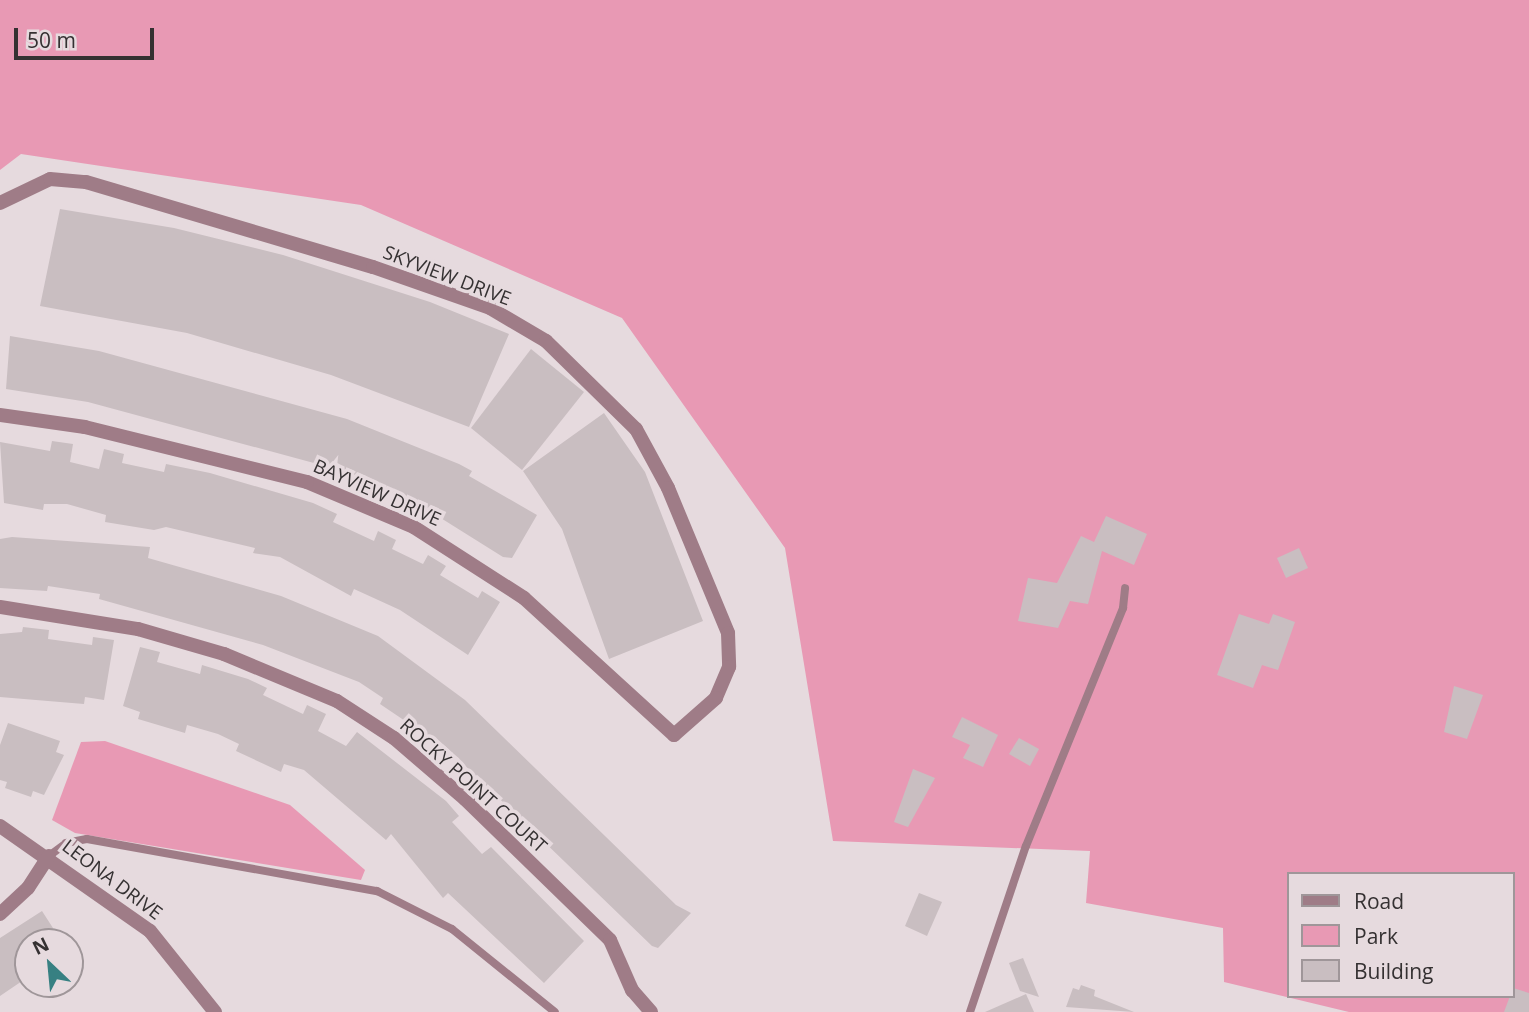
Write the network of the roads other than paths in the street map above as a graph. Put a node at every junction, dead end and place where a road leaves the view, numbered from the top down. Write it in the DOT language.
graph roads {
  1 [pos="0,203"];
  2 [pos="0,415"];
  3 [pos="1125,588"];
  4 [pos="0,607"];
  5 [pos="674,736"];
  6 [pos="0,826"];
  7 [pos="49,856"];
  8 [pos="0,914"];
  9 [pos="215,1012"];
  10 [pos="555,1012"];
  11 [pos="651,1012"];
  12 [pos="970,1012"];
  1 -- 5 [label="street, SKYVIEW DRIVE"];
  2 -- 5 [label="street, BAYVIEW DRIVE"];
  3 -- 12 [label="lane"];
  4 -- 11 [label="street, ROCKY POINT COURT"];
  6 -- 7 [label="street, LEONA DRIVE"];
  7 -- 8 [label="street"];
  7 -- 9 [label="street, LEONA DRIVE"];
  7 -- 10 [label="lane"];
}
